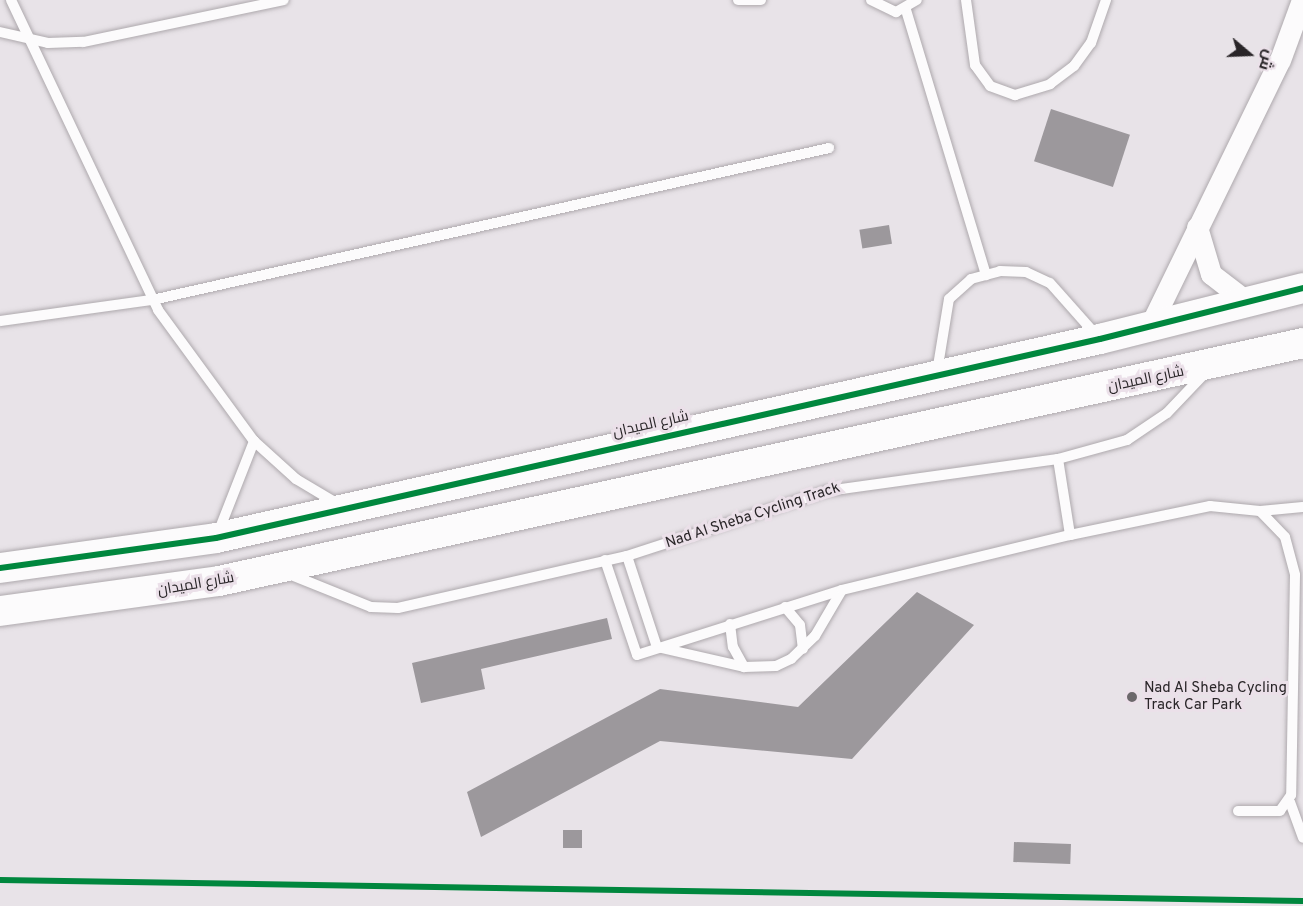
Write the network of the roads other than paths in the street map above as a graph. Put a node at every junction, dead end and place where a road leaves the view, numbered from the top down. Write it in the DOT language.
graph roads {
  1 [pos="11,0"];
  2 [pos="284,0"];
  3 [pos="738,0"];
  4 [pos="761,0"];
  5 [pos="871,0"];
  6 [pos="917,0"];
  7 [pos="966,0"];
  8 [pos="1106,0"];
  9 [pos="1302,0"];
  10 [pos="906,10"];
  11 [pos="0,32"];
  12 [pos="31,40"];
  13 [pos="829,148"];
  14 [pos="1197,226"];
  15 [pos="986,275"];
  16 [pos="1303,288"];
  17 [pos="152,300"];
  18 [pos="1250,304"];
  19 [pos="0,321"];
  20 [pos="1149,328"];
  21 [pos="1100,339"];
  22 [pos="1303,343"];
  23 [pos="1210,366"];
  24 [pos="937,372"];
  25 [pos="254,441"];
  26 [pos="1058,459"];
  27 [pos="1303,507"];
  28 [pos="346,508"];
  29 [pos="1260,511"];
  30 [pos="1070,535"];
  31 [pos="216,538"];
  32 [pos="627,556"];
  33 [pos="605,560"];
  34 [pos="0,568"];
  35 [pos="278,569"];
  36 [pos="842,590"];
  37 [pos="785,607"];
  38 [pos="0,611"];
  39 [pos="1299,615"];
  40 [pos="730,624"];
  41 [pos="657,647"];
  42 [pos="803,649"];
  43 [pos="744,667"];
  44 [pos="1298,705"];
  45 [pos="1290,802"];
  46 [pos="1238,812"];
  47 [pos="1303,838"];
  1 -- 12 [label="lane"];
  2 -- 12 [label="lane"];
  3 -- 4 [label="lane"];
  5 -- 10 [label="lane"];
  6 -- 10 [label="lane"];
  7 -- 8 [label="lane"];
  9 -- 14 [label="street"];
  10 -- 15 [label="lane"];
  11 -- 12 [label="lane"];
  12 -- 17 [label="lane"];
  13 -- 17 [label="lane"];
  14 -- 18 [label="street"];
  14 -- 20 [label="street"];
  15 -- 21 [label="lane"];
  15 -- 24 [label="lane"];
  16 -- 18 [label="street, شارع الميدان"];
  17 -- 19 [label="lane"];
  17 -- 25 [label="lane"];
  18 -- 20 [label="street, شارع الميدان"];
  20 -- 21 [label="street, شارع الميدان"];
  21 -- 24 [label="street, شارع الميدان"];
  22 -- 23 [label="street, شارع الميدان"];
  23 -- 26 [label="lane, Nad Al Sheba Cycling Track"];
  23 -- 35 [label="street, شارع الميدان"];
  24 -- 28 [label="street, شارع الميدان"];
  25 -- 28 [label="lane"];
  25 -- 31 [label="lane"];
  26 -- 30 [label="lane"];
  26 -- 32 [label="lane, Nad Al Sheba Cycling Track"];
  27 -- 29 [label="lane"];
  28 -- 31 [label="street, شارع الميدان"];
  29 -- 30 [label="lane"];
  29 -- 39 [label="lane"];
  30 -- 36 [label="lane"];
  31 -- 34 [label="street, شارع الميدان"];
  32 -- 33 [label="lane, Nad Al Sheba Cycling Track"];
  32 -- 41 [label="lane"];
  33 -- 35 [label="lane, Nad Al Sheba Cycling Track"];
  33 -- 41 [label="lane"];
  35 -- 38 [label="street, شارع الميدان"];
  36 -- 37 [label="lane"];
  36 -- 42 [label="lane"];
  37 -- 40 [label="lane"];
  37 -- 42 [label="lane"];
  39 -- 44 [label="lane"];
  40 -- 41 [label="lane"];
  40 -- 43 [label="lane"];
  41 -- 43 [label="lane"];
  42 -- 43 [label="lane"];
  44 -- 45 [label="lane"];
  45 -- 46 [label="lane"];
  45 -- 47 [label="lane"];
}
